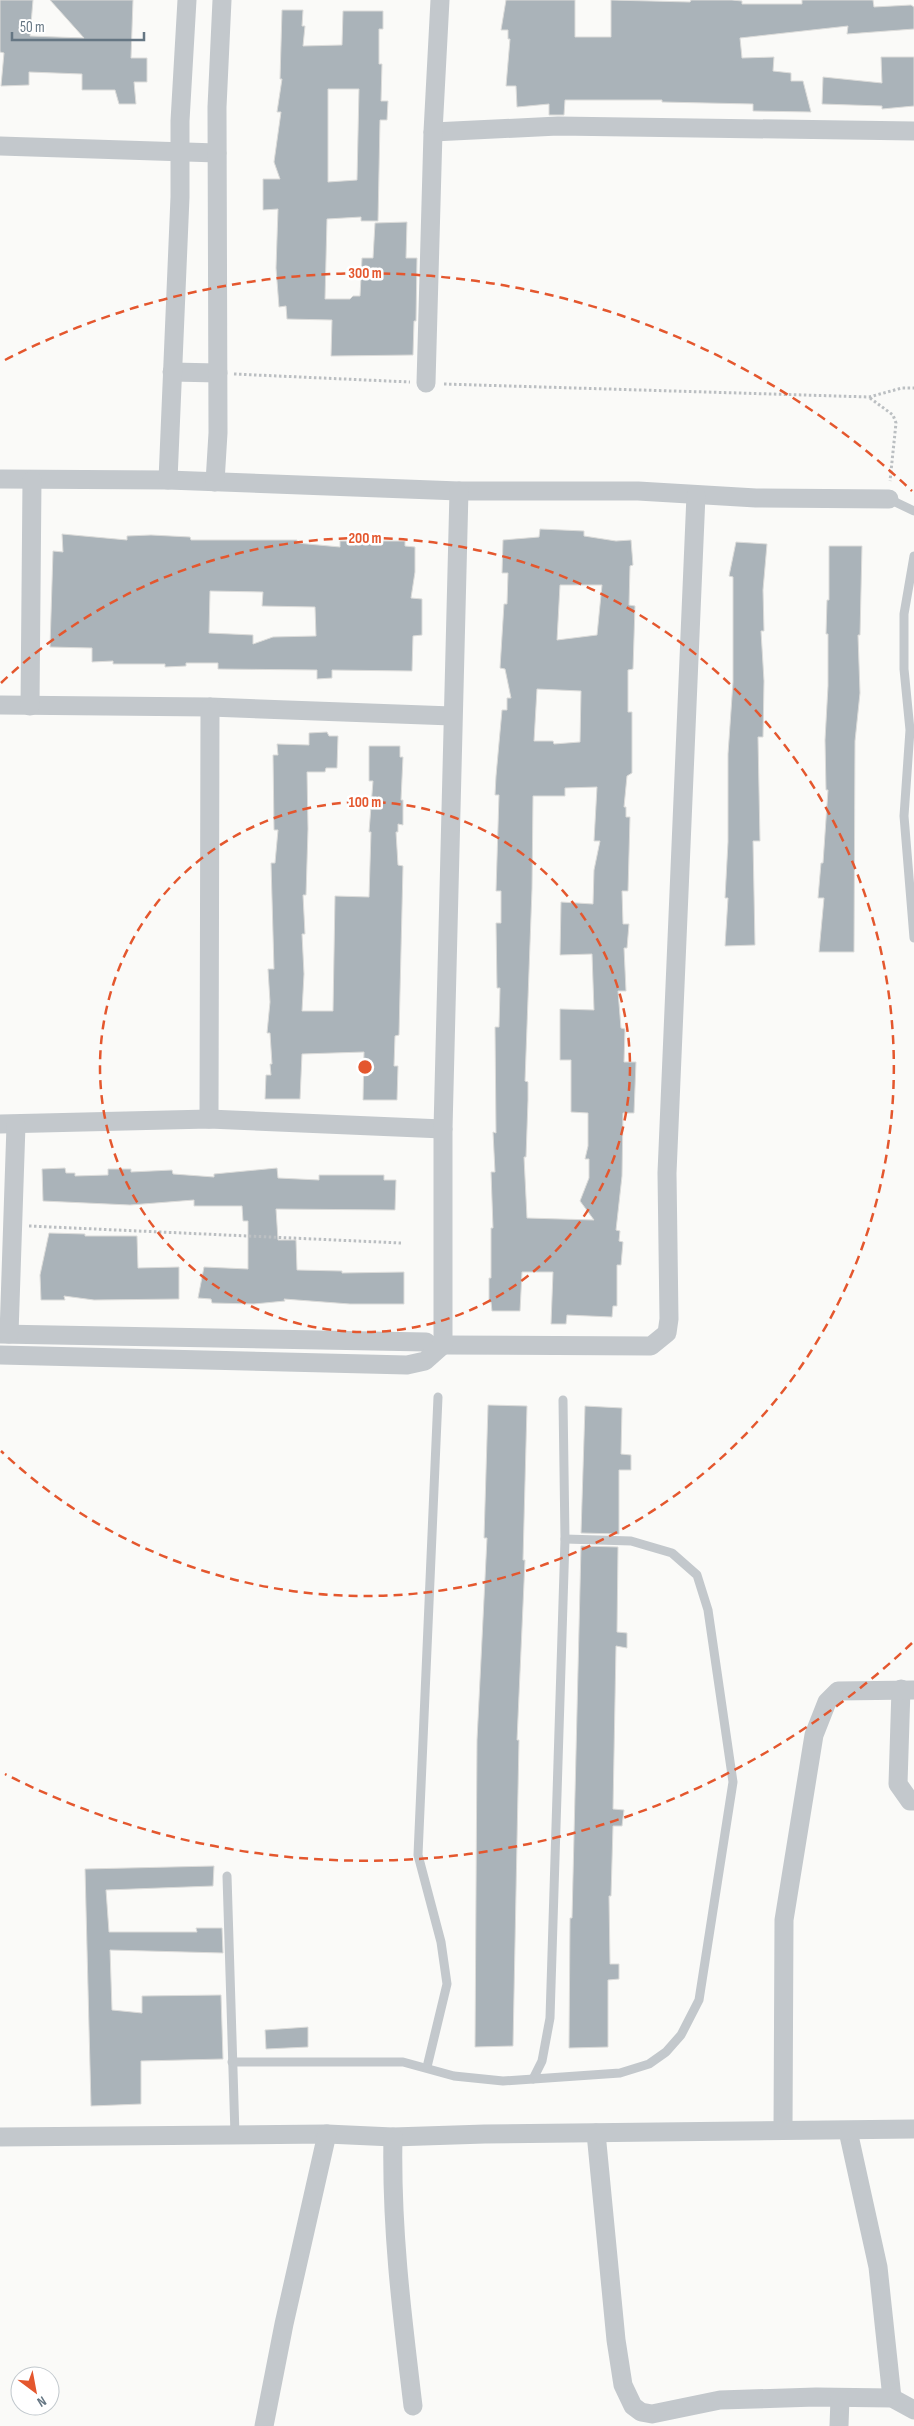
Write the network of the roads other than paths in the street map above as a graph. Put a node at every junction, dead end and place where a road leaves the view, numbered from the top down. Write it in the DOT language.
graph roads {
  1 [pos="187,0"];
  2 [pos="222,0"];
  3 [pos="440,0"];
  4 [pos="914,131"];
  5 [pos="433,132"];
  6 [pos="0,146"];
  7 [pos="179,152"];
  8 [pos="217,153"];
  9 [pos="172,372"];
  10 [pos="218,373"];
  11 [pos="426,383"];
  12 [pos="0,479"];
  13 [pos="32,480"];
  14 [pos="168,480"];
  15 [pos="215,482"];
  16 [pos="459,491"];
  17 [pos="696,496"];
  18 [pos="889,500"];
  19 [pos="914,511"];
  20 [pos="914,556"];
  21 [pos="0,705"];
  22 [pos="30,706"];
  23 [pos="210,707"];
  24 [pos="452,716"];
  25 [pos="914,938"];
  26 [pos="209,1119"];
  27 [pos="8,1125"];
  28 [pos="443,1129"];
  29 [pos="5,1334"];
  30 [pos="439,1347"];
  31 [pos="0,1356"];
  32 [pos="438,1397"];
  33 [pos="563,1400"];
  34 [pos="564,1538"];
  35 [pos="908,1689"];
  36 [pos="914,1801"];
  37 [pos="228,1876"];
  38 [pos="232,2062"];
  39 [pos="427,2067"];
  40 [pos="533,2079"];
  41 [pos="914,2129"];
  42 [pos="783,2130"];
  43 [pos="848,2131"];
  44 [pos="596,2133"];
  45 [pos="327,2134"];
  46 [pos="235,2135"];
  47 [pos="0,2137"];
  48 [pos="393,2137"];
  49 [pos="840,2398"];
  50 [pos="892,2398"];
  51 [pos="413,2406"];
  52 [pos="914,2410"];
  53 [pos="264,2426"];
  54 [pos="839,2426"];
  1 -- 7 [label="street"];
  2 -- 8 [label="street"];
  3 -- 5 [label="street"];
  4 -- 5 [label="street"];
  5 -- 11 [label="street"];
  6 -- 7 [label="street"];
  7 -- 8 [label="street"];
  7 -- 9 [label="street"];
  8 -- 10 [label="street"];
  9 -- 10 [label="street"];
  9 -- 14 [label="street"];
  10 -- 15 [label="street"];
  12 -- 13 [label="street"];
  13 -- 14 [label="street"];
  13 -- 22 [label="street"];
  14 -- 15 [label="street"];
  15 -- 16 [label="street"];
  16 -- 17 [label="street"];
  16 -- 24 [label="street"];
  17 -- 18 [label="street"];
  17 -- 30 [label="street"];
  18 -- 19 [label="lane"];
  20 -- 25 [label="lane"];
  21 -- 22 [label="street"];
  22 -- 23 [label="street"];
  23 -- 24 [label="street"];
  23 -- 26 [label="street"];
  24 -- 28 [label="street"];
  26 -- 27 [label="street"];
  26 -- 28 [label="street"];
  27 -- 29 [label="street"];
  28 -- 30 [label="street"];
  29 -- 30 [label="street"];
  30 -- 31 [label="street"];
  32 -- 39 [label="lane"];
  33 -- 34 [label="lane"];
  34 -- 40 [label="lane"];
  34 -- 40 [label="lane"];
  35 -- 36 [label="street"];
  35 -- 42 [label="street"];
  37 -- 38 [label="lane"];
  38 -- 39 [label="lane"];
  38 -- 46 [label="lane"];
  39 -- 40 [label="lane"];
  41 -- 43 [label="street"];
  42 -- 43 [label="street"];
  42 -- 44 [label="street"];
  43 -- 50 [label="street"];
  44 -- 48 [label="street"];
  44 -- 49 [label="street"];
  45 -- 46 [label="street"];
  45 -- 48 [label="street"];
  45 -- 53 [label="street"];
  46 -- 47 [label="street"];
  48 -- 51 [label="street"];
  49 -- 50 [label="street"];
  49 -- 54 [label="street"];
  50 -- 52 [label="street"];
}
